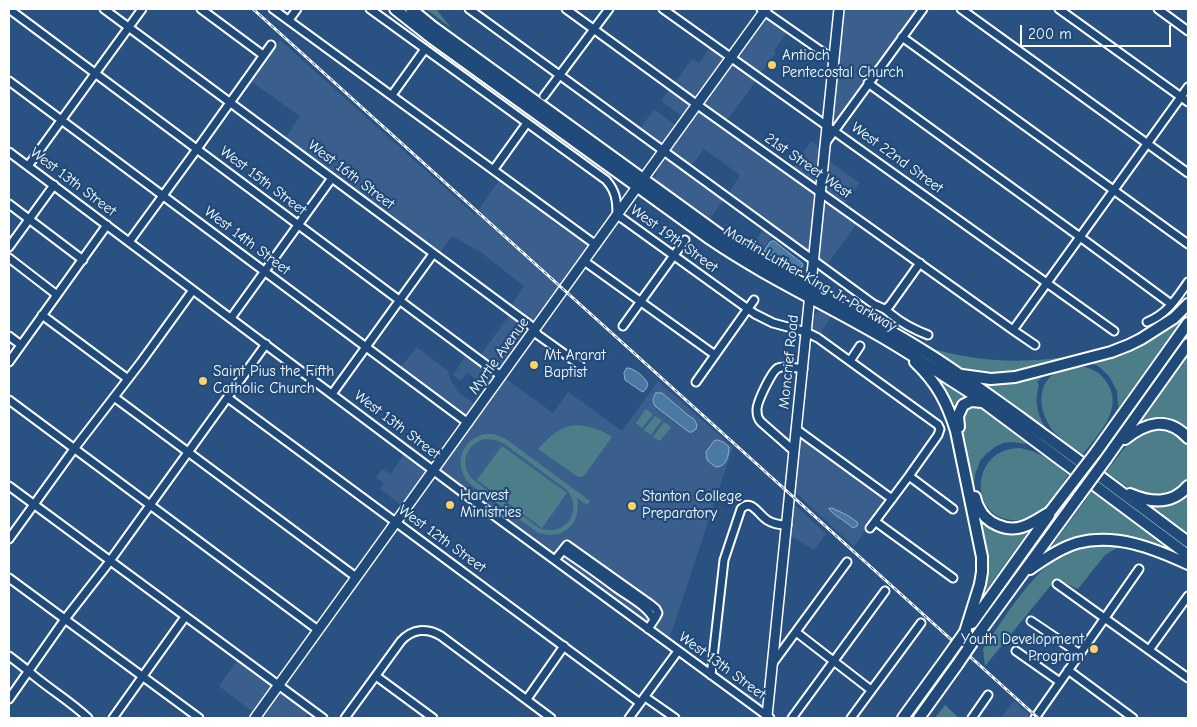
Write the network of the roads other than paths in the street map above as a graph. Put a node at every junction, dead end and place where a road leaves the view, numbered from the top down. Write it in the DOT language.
graph roads {
  1 [pos="9,9"];
  2 [pos="104,9"];
  3 [pos="142,9"];
  4 [pos="201,9"];
  5 [pos="273,9"];
  6 [pos="297,9"];
  7 [pos="370,9"];
  8 [pos="394,9"];
  9 [pos="412,9"];
  10 [pos="469,9"];
  11 [pos="566,9"];
  12 [pos="609,9"];
  13 [pos="663,9"];
  14 [pos="764,9"];
  15 [pos="839,9"];
  16 [pos="922,9"];
  17 [pos="961,9"];
  18 [pos="1060,9"];
  19 [pos="1158,9"];
  20 [pos="289,20"];
  21 [pos="129,27"];
  22 [pos="594,29"];
  23 [pos="1188,31"];
  24 [pos="902,37"];
  25 [pos="271,45"];
  26 [pos="425,49"];
  27 [pos="264,56"];
  28 [pos="731,57"];
  29 [pos="834,60"];
  30 [pos="95,74"];
  31 [pos="560,76"];
  32 [pos="9,80"];
  33 [pos="868,83"];
  34 [pos="1188,87"];
  35 [pos="392,95"];
  36 [pos="544,96"];
  37 [pos="1181,97"];
  38 [pos="230,102"];
  39 [pos="1188,102"];
  40 [pos="697,104"];
  41 [pos="62,120"];
  42 [pos="527,123"];
  43 [pos="830,128"];
  44 [pos="1147,143"];
  45 [pos="197,149"];
  46 [pos="664,150"];
  47 [pos="9,152"];
  48 [pos="28,166"];
  49 [pos="494,169"];
  50 [pos="1188,173"];
  51 [pos="332,178"];
  52 [pos="640,183"];
  53 [pos="54,185"];
  54 [pos="1114,190"];
  55 [pos="821,193"];
  56 [pos="163,196"];
  57 [pos="9,204"];
  58 [pos="617,215"];
  59 [pos="29,219"];
  60 [pos="298,224"];
  61 [pos="108,225"];
  62 [pos="1080,237"];
  63 [pos="685,240"];
  64 [pos="129,242"];
  65 [pos="1188,244"];
  66 [pos="596,245"];
  67 [pos="9,247"];
  68 [pos="434,254"];
  69 [pos="674,256"];
  70 [pos="9,258"];
  71 [pos="83,260"];
  72 [pos="584,261"];
  73 [pos="814,261"];
  74 [pos="920,263"];
  75 [pos="265,271"];
  76 [pos="1188,282"];
  77 [pos="1047,283"];
  78 [pos="193,290"];
  79 [pos="810,293"];
  80 [pos="57,295"];
  81 [pos="400,300"];
  82 [pos="754,300"];
  83 [pos="640,302"];
  84 [pos="1172,304"];
  85 [pos="1188,304"];
  86 [pos="747,309"];
  87 [pos="886,309"];
  88 [pos="42,315"];
  89 [pos="231,318"];
  90 [pos="1147,322"];
  91 [pos="1188,323"];
  92 [pos="623,326"];
  93 [pos="1013,330"];
  94 [pos="534,331"];
  95 [pos="1114,331"];
  96 [pos="806,332"];
  97 [pos="928,335"];
  98 [pos="9,336"];
  99 [pos="880,336"];
  100 [pos="266,344"];
  101 [pos="1188,344"];
  102 [pos="21,345"];
  103 [pos="1035,345"];
  104 [pos="860,346"];
  105 [pos="366,347"];
  106 [pos="715,355"];
  107 [pos="850,361"];
  108 [pos="9,362"];
  109 [pos="580,365"];
  110 [pos="802,369"];
  111 [pos="959,374"];
  112 [pos="501,376"];
  113 [pos="128,379"];
  114 [pos="696,382"];
  115 [pos="971,393"];
  116 [pos="332,394"];
  117 [pos="114,397"];
  118 [pos="983,397"];
  119 [pos="228,398"];
  120 [pos="9,400"];
  121 [pos="951,416"];
  122 [pos="468,422"];
  123 [pos="796,429"];
  124 [pos="1188,438"];
  125 [pos="1116,445"];
  126 [pos="74,449"];
  127 [pos="189,452"];
  128 [pos="794,452"];
  129 [pos="434,470"];
  130 [pos="909,476"];
  131 [pos="1103,479"];
  132 [pos="9,486"];
  133 [pos="1188,486"];
  134 [pos="892,499"];
  135 [pos="34,505"];
  136 [pos="150,505"];
  137 [pos="953,509"];
  138 [pos="1050,512"];
  139 [pos="396,522"];
  140 [pos="787,525"];
  141 [pos="9,537"];
  142 [pos="1169,540"];
  143 [pos="1188,542"];
  144 [pos="1188,548"];
  145 [pos="1188,555"];
  146 [pos="554,560"];
  147 [pos="110,561"];
  148 [pos="847,562"];
  149 [pos="1188,564"];
  150 [pos="1139,569"];
  151 [pos="1023,574"];
  152 [pos="356,577"];
  153 [pos="9,578"];
  154 [pos="953,578"];
  155 [pos="1057,584"];
  156 [pos="885,591"];
  157 [pos="1188,596"];
  158 [pos="185,618"];
  159 [pos="1104,618"];
  160 [pos="65,619"];
  161 [pos="1032,621"];
  162 [pos="921,623"];
  163 [pos="648,629"];
  164 [pos="318,630"];
  165 [pos="796,632"];
  166 [pos="965,632"];
  167 [pos="564,646"];
  168 [pos="678,650"];
  169 [pos="1149,650"];
  170 [pos="1016,651"];
  171 [pos="1080,654"];
  172 [pos="9,656"];
  173 [pos="834,661"];
  174 [pos="773,664"];
  175 [pos="1068,670"];
  176 [pos="29,671"];
  177 [pos="711,675"];
  178 [pos="143,676"];
  179 [pos="376,676"];
  180 [pos="1188,678"];
  181 [pos="1060,682"];
  182 [pos="278,685"];
  183 [pos="871,690"];
  184 [pos="988,695"];
  185 [pos="9,699"];
  186 [pos="527,699"];
  187 [pos="643,700"];
  188 [pos="88,718"];
  189 [pos="113,718"];
  190 [pos="199,718"];
  191 [pos="255,718"];
  192 [pos="323,718"];
  193 [pos="345,718"];
  194 [pos="433,718"];
  195 [pos="551,718"];
  196 [pos="629,718"];
  197 [pos="674,718"];
  198 [pos="768,718"];
  199 [pos="792,718"];
  200 [pos="851,718"];
  201 [pos="903,718"];
  202 [pos="919,718"];
  203 [pos="972,718"];
  204 [pos="1035,718"];
  205 [pos="1133,718"];
  1 -- 30 [label="street, West 15th Street"];
  2 -- 21 [label="street, West 16th Street"];
  3 -- 21 [label="street"];
  4 -- 27 [label="street"];
  5 -- 20 [label="street"];
  6 -- 20 [label="street"];
  7 -- 26 [label="street, West 19th Street"];
  8 -- 52 [label="highway, Martin Luther King Jr. Parkway"];
  9 -- 52 [label="highway, Martin Luther King Jr. Parkway"];
  10 -- 31 [label="street"];
  11 -- 22 [label="street, 21st Street West"];
  12 -- 22 [label="street"];
  13 -- 28 [label="street, West 22nd Street"];
  14 -- 28 [label="main road, Myrtle Avenue"];
  14 -- 29 [label="street"];
  15 -- 29 [label="main road, Moncrief Road"];
  16 -- 24 [label="street"];
  17 -- 44 [label="street"];
  18 -- 37 [label="street"];
  19 -- 23 [label="street"];
  20 -- 35 [label="street"];
  21 -- 30 [label="street"];
  21 -- 38 [label="street, West 16th Street"];
  22 -- 31 [label="street"];
  22 -- 40 [label="street, 21st Street West"];
  24 -- 33 [label="street"];
  24 -- 54 [label="street"];
  25 -- 27 [label="street"];
  26 -- 35 [label="street"];
  26 -- 42 [label="street, West 19th Street"];
  27 -- 38 [label="street"];
  28 -- 40 [label="main road, Myrtle Avenue"];
  28 -- 43 [label="street, West 22nd Street"];
  29 -- 43 [label="main road, Moncrief Road"];
  30 -- 41 [label="street"];
  30 -- 45 [label="street, West 15th Street"];
  31 -- 36 [label="street"];
  31 -- 46 [label="street"];
  32 -- 41 [label="street, West 14th Street"];
  33 -- 43 [label="street"];
  33 -- 62 [label="street"];
  34 -- 37 [label="street"];
  35 -- 49 [label="street"];
  37 -- 39 [label="street"];
  37 -- 44 [label="street"];
  38 -- 45 [label="street"];
  38 -- 51 [label="street, West 16th Street"];
  40 -- 46 [label="main road, Myrtle Avenue"];
  40 -- 55 [label="street, 21st Street West"];
  41 -- 48 [label="street"];
  41 -- 56 [label="street, West 14th Street"];
  42 -- 49 [label="street"];
  42 -- 58 [label="street, West 19th Street"];
  43 -- 55 [label="main road, Moncrief Road"];
  43 -- 77 [label="street, West 22nd Street"];
  44 -- 50 [label="street"];
  44 -- 54 [label="street"];
  45 -- 56 [label="street"];
  45 -- 60 [label="street, West 15th Street"];
  46 -- 52 [label="main road, Myrtle Avenue"];
  46 -- 73 [label="street"];
  47 -- 48 [label="street, West 13th Street"];
  48 -- 53 [label="street, West 13th Street"];
  49 -- 66 [label="street"];
  51 -- 60 [label="street"];
  51 -- 68 [label="street, West 16th Street"];
  52 -- 58 [label="main road, Myrtle Avenue"];
  52 -- 79 [label="highway, Martin Luther King Jr. Parkway"];
  53 -- 59 [label="street"];
  53 -- 61 [label="street, West 13th Street"];
  54 -- 62 [label="street"];
  54 -- 65 [label="street"];
  55 -- 73 [label="main road, Moncrief Road"];
  55 -- 74 [label="street, 21st Street West"];
  56 -- 64 [label="street"];
  56 -- 75 [label="street, West 14th Street"];
  57 -- 59 [label="street"];
  58 -- 66 [label="main road, Myrtle Avenue"];
  58 -- 69 [label="street, West 19th Street"];
  59 -- 67 [label="street"];
  59 -- 71 [label="street"];
  60 -- 75 [label="street"];
  60 -- 81 [label="street, West 15th Street"];
  61 -- 64 [label="street, West 13th Street"];
  61 -- 71 [label="street"];
  62 -- 77 [label="street"];
  62 -- 84 [label="street"];
  63 -- 69 [label="street"];
  64 -- 78 [label="street, West 13th Street"];
  66 -- 72 [label="main road, Myrtle Avenue"];
  68 -- 81 [label="street"];
  68 -- 94 [label="street, West 16th Street"];
  69 -- 83 [label="street"];
  69 -- 86 [label="street, West 19th Street"];
  70 -- 80 [label="street"];
  71 -- 80 [label="street"];
  72 -- 83 [label="street"];
  72 -- 94 [label="main road, Myrtle Avenue"];
  73 -- 79 [label="main road, Moncrief Road"];
  73 -- 87 [label="street"];
  74 -- 87 [label="street"];
  74 -- 93 [label="street, 21st Street West"];
  75 -- 89 [label="street"];
  75 -- 105 [label="street, West 14th Street"];
  76 -- 84 [label="street"];
  77 -- 93 [label="street"];
  77 -- 95 [label="street, West 22nd Street"];
  78 -- 89 [label="street, West 13th Street"];
  78 -- 113 [label="street"];
  79 -- 96 [label="main road, Moncrief Road"];
  79 -- 99 [label="highway, Martin Luther King Jr. Parkway"];
  79 -- 111 [label="highway, Martin Luther King Jr. Parkway"];
  80 -- 88 [label="street"];
  81 -- 105 [label="street"];
  81 -- 112 [label="street, West 15th Street"];
  82 -- 86 [label="street"];
  83 -- 92 [label="street"];
  83 -- 106 [label="street"];
  84 -- 90 [label="street"];
  85 -- 111 [label="highway"];
  86 -- 96 [label="street, West 19th Street"];
  86 -- 106 [label="street"];
  87 -- 97 [label="street"];
  88 -- 102 [label="street"];
  88 -- 113 [label="street"];
  89 -- 100 [label="street, West 13th Street"];
  91 -- 138 [label="highway, bridge"];
  93 -- 103 [label="street, 21st Street West"];
  94 -- 109 [label="street, West 16th Street"];
  94 -- 112 [label="main road, Myrtle Avenue"];
  96 -- 107 [label="street, West 19th Street"];
  96 -- 110 [label="main road, Moncrief Road"];
  98 -- 102 [label="street"];
  99 -- 115 [label="highway, Martin Luther King Jr. Parkway"];
  99 -- 121 [label="highway"];
  100 -- 116 [label="street, West 13th Street"];
  100 -- 119 [label="street"];
  101 -- 125 [label="highway"];
  102 -- 108 [label="street"];
  104 -- 107 [label="street"];
  105 -- 116 [label="street"];
  105 -- 122 [label="street, West 14th Street"];
  106 -- 114 [label="street"];
  107 -- 130 [label="street, West 19th Street"];
  110 -- 123 [label="main road, Moncrief Road"];
  110 -- 128 [label="street"];
  111 -- 118 [label="highway, Martin Luther King Jr. Parkway"];
  112 -- 122 [label="main road, Myrtle Avenue"];
  113 -- 117 [label="street"];
  115 -- 118 [label="highway, Martin Luther King Jr. Parkway"];
  115 -- 121 [label="highway"];
  116 -- 129 [label="street, West 13th Street"];
  117 -- 126 [label="street"];
  117 -- 127 [label="street"];
  118 -- 131 [label="highway, Martin Luther King Jr. Parkway"];
  118 -- 138 [label="highway"];
  118 -- 142 [label="highway, Martin Luther King Jr. Parkway"];
  119 -- 127 [label="street"];
  119 -- 139 [label="street, West 12th Street"];
  120 -- 126 [label="street"];
  121 -- 166 [label="highway"];
  122 -- 129 [label="main road, Myrtle Avenue"];
  123 -- 128 [label="main road, Moncrief Road"];
  123 -- 134 [label="street"];
  124 -- 125 [label="highway"];
  125 -- 151 [label="highway, bridge"];
  126 -- 135 [label="street"];
  126 -- 136 [label="street"];
  127 -- 136 [label="street"];
  127 -- 152 [label="street"];
  128 -- 140 [label="main road, Moncrief Road"];
  129 -- 139 [label="main road, Myrtle Avenue"];
  129 -- 146 [label="street, West 13th Street"];
  130 -- 134 [label="street"];
  130 -- 137 [label="street"];
  131 -- 133 [label="highway"];
  131 -- 143 [label="highway, Martin Luther King Jr. Parkway"];
  132 -- 135 [label="street"];
  134 -- 154 [label="street"];
  135 -- 141 [label="street"];
  135 -- 147 [label="street"];
  136 -- 147 [label="street"];
  136 -- 164 [label="street"];
  138 -- 166 [label="highway"];
  139 -- 152 [label="main road, Myrtle Avenue"];
  139 -- 167 [label="street, West 12th Street"];
  140 -- 174 [label="main road, Moncrief Road"];
  140 -- 177 [label="street"];
  142 -- 144 [label="highway"];
  142 -- 145 [label="highway, Martin Luther King Jr. Parkway"];
  146 -- 163 [label="street, West 13th Street"];
  146 -- 163 [label="street"];
  147 -- 158 [label="street"];
  147 -- 160 [label="street"];
  148 -- 165 [label="street"];
  149 -- 151 [label="highway"];
  150 -- 159 [label="street"];
  151 -- 202 [label="highway, bridge"];
  152 -- 164 [label="main road, Myrtle Avenue"];
  153 -- 160 [label="street"];
  155 -- 159 [label="street"];
  156 -- 173 [label="street"];
  157 -- 169 [label="street"];
  158 -- 178 [label="street"];
  158 -- 182 [label="street"];
  159 -- 169 [label="street"];
  159 -- 171 [label="street"];
  160 -- 176 [label="street"];
  160 -- 178 [label="street"];
  161 -- 171 [label="street"];
  162 -- 183 [label="street"];
  163 -- 168 [label="street, West 13th Street"];
  164 -- 182 [label="main road, Myrtle Avenue"];
  165 -- 173 [label="street"];
  165 -- 174 [label="street"];
  166 -- 201 [label="highway, bridge"];
  167 -- 186 [label="street"];
  167 -- 187 [label="street, West 12th Street"];
  168 -- 177 [label="street, West 13th Street"];
  168 -- 187 [label="street"];
  169 -- 180 [label="street"];
  170 -- 181 [label="street"];
  171 -- 175 [label="street"];
  172 -- 176 [label="street"];
  173 -- 183 [label="street"];
  173 -- 199 [label="street"];
  174 -- 198 [label="main road, Moncrief Road"];
  175 -- 181 [label="street"];
  175 -- 205 [label="street"];
  176 -- 185 [label="street"];
  176 -- 188 [label="street"];
  177 -- 198 [label="street, West 13th Street"];
  178 -- 189 [label="street"];
  178 -- 190 [label="street"];
  179 -- 186 [label="street"];
  179 -- 193 [label="street"];
  179 -- 194 [label="street"];
  181 -- 204 [label="street"];
  182 -- 191 [label="main road, Myrtle Avenue"];
  182 -- 192 [label="street"];
  183 -- 200 [label="street"];
  184 -- 203 [label="street"];
  186 -- 195 [label="street"];
  187 -- 196 [label="street"];
  187 -- 197 [label="street, West 12th Street"];
}
